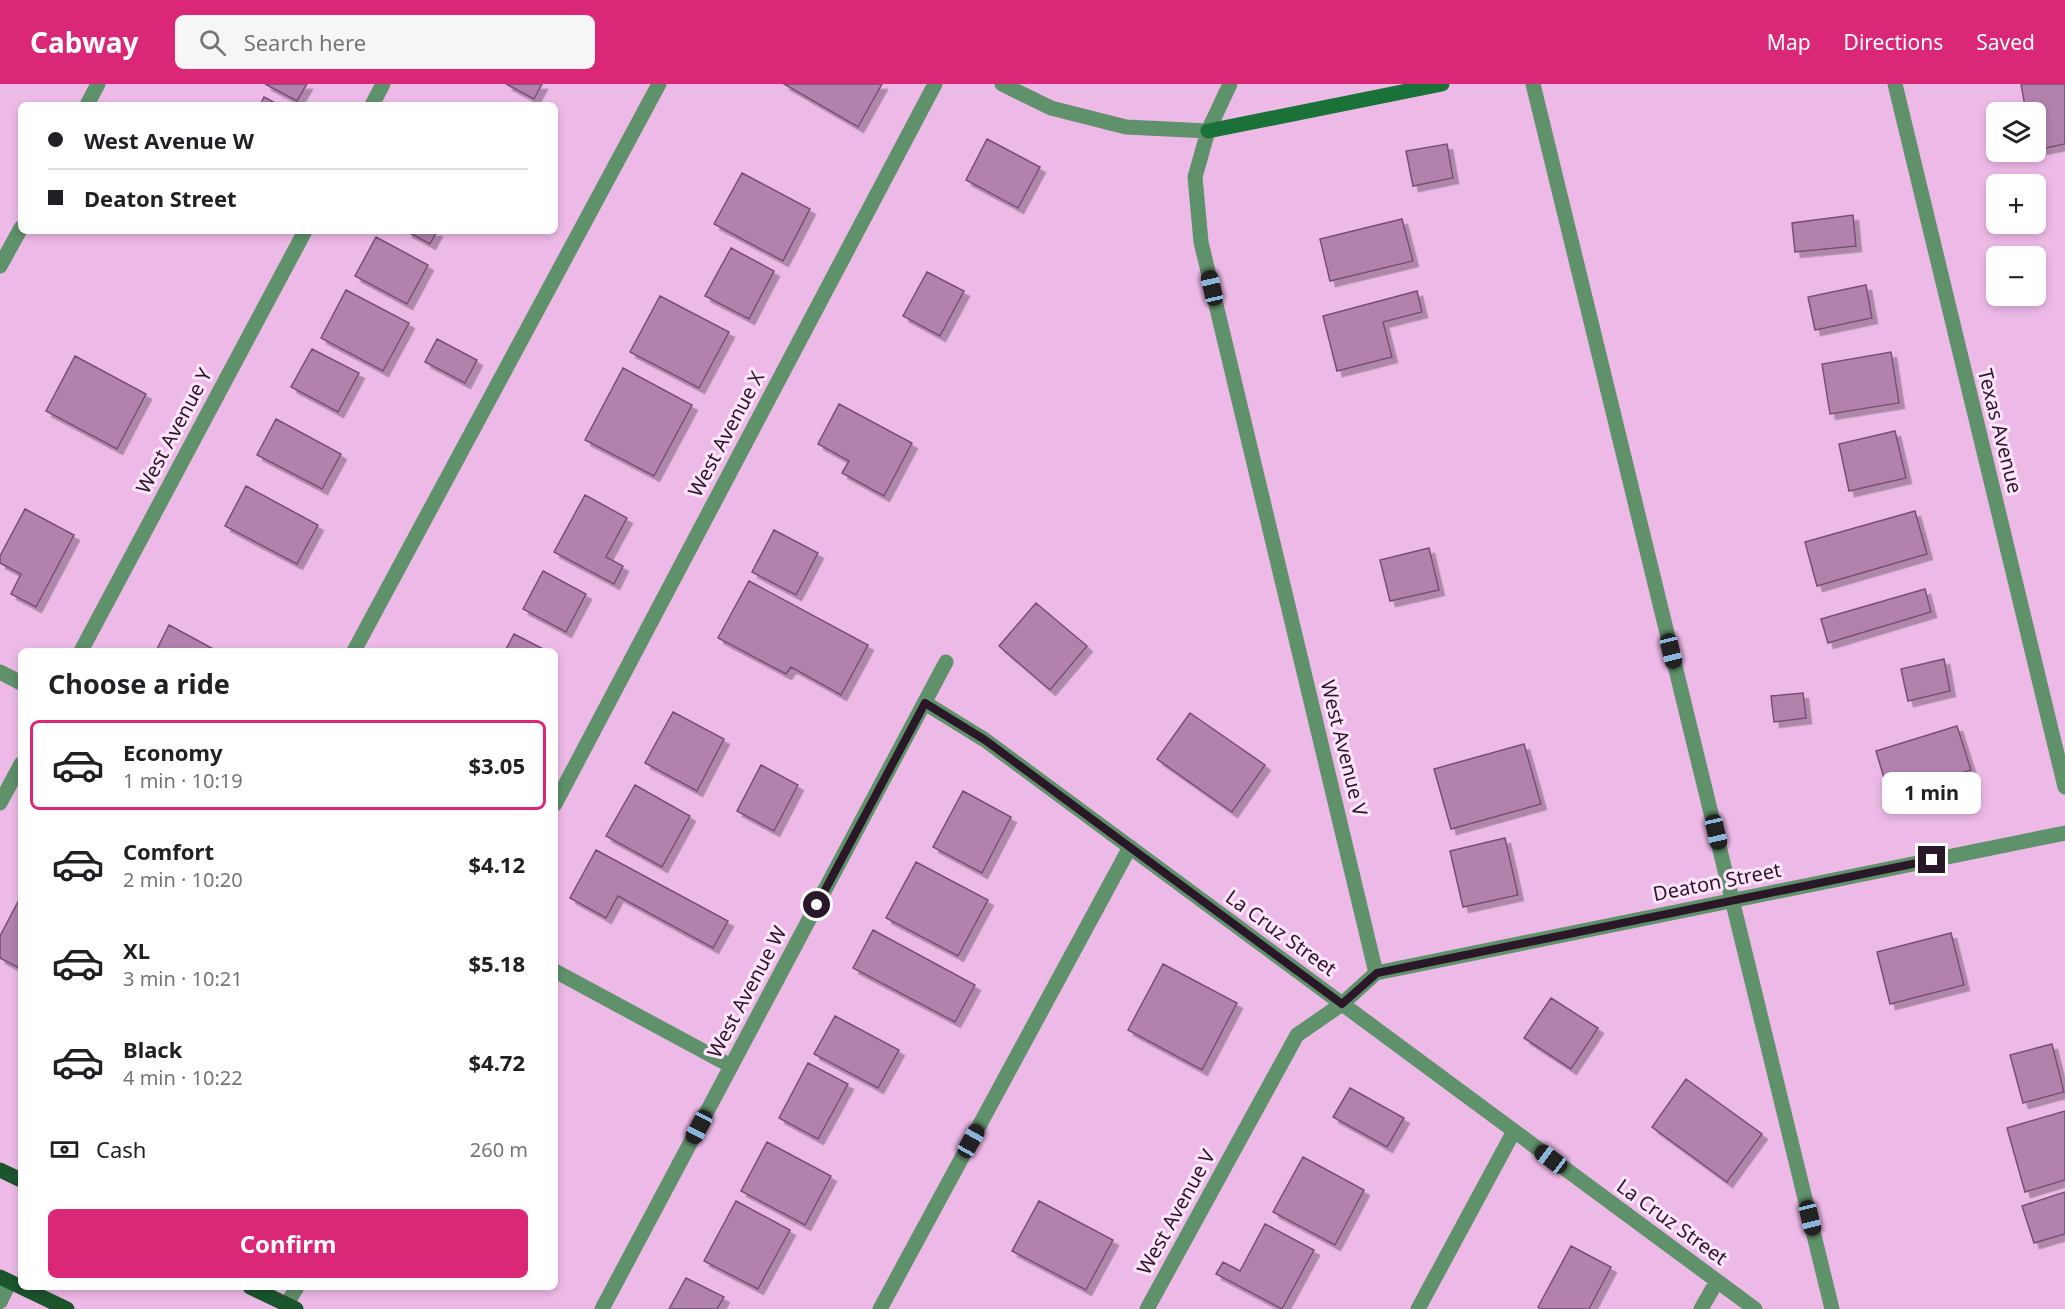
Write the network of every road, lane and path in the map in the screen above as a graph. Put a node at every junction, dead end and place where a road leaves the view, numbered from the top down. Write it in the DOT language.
graph roads {
  1 [pos="98,84"];
  2 [pos="383,84"];
  3 [pos="659,84"];
  4 [pos="935,84"];
  5 [pos="1002,84"];
  6 [pos="1230,84"];
  7 [pos="1442,84"];
  8 [pos="1533,84"];
  9 [pos="1895,84"];
  10 [pos="89,102"];
  11 [pos="374,102"];
  12 [pos="1208,131"];
  13 [pos="18,233"];
  14 [pos="303,234"];
  15 [pos="0,266"];
  16 [pos="83,648"];
  17 [pos="356,648"];
  18 [pos="946,662"];
  19 [pos="0,672"];
  20 [pos="18,681"];
  21 [pos="925,703"];
  22 [pos="18,770"];
  23 [pos="2065,788"];
  24 [pos="558,798"];
  25 [pos="0,803"];
  26 [pos="2065,833"];
  27 [pos="1130,847"];
  28 [pos="1732,901"];
  29 [pos="558,973"];
  30 [pos="1377,973"];
  31 [pos="1342,1004"];
  32 [pos="732,1066"];
  33 [pos="1514,1131"];
  34 [pos="0,1170"];
  35 [pos="18,1179"];
  36 [pos="5,1280"];
  37 [pos="1717,1281"];
  38 [pos="26,1290"];
  39 [pos="256,1290"];
  40 [pos="296,1290"];
  41 [pos="0,1302"];
  42 [pos="292,1307"];
  43 [pos="67,1309"];
  44 [pos="602,1309"];
  45 [pos="880,1309"];
  46 [pos="1147,1309"];
  47 [pos="1418,1309"];
  48 [pos="1701,1309"];
  49 [pos="1755,1309"];
  50 [pos="1832,1309"];
  1 -- 10 [label="street"];
  2 -- 11 [label="street"];
  3 -- 17 [label="street"];
  4 -- 24 [label="street, West Avenue X"];
  5 -- 12 [label="street"];
  6 -- 12 [label="street"];
  7 -- 12 [label="street"];
  8 -- 28 [label="street"];
  9 -- 23 [label="street, Texas Avenue"];
  12 -- 30 [label="street, West Avenue V"];
  13 -- 15 [label="street"];
  14 -- 16 [label="street, West Avenue Y"];
  18 -- 21 [label="street, West Avenue W"];
  19 -- 20 [label="street"];
  21 -- 27 [label="street, La Cruz Street"];
  21 -- 32 [label="street, West Avenue W"];
  22 -- 25 [label="street"];
  26 -- 28 [label="street, Deaton Street"];
  27 -- 31 [label="street, La Cruz Street"];
  27 -- 45 [label="street"];
  28 -- 30 [label="street, Deaton Street"];
  28 -- 50 [label="street"];
  29 -- 32 [label="street"];
  30 -- 31 [label="street, West Avenue V"];
  31 -- 33 [label="street, La Cruz Street"];
  31 -- 46 [label="street, West Avenue V"];
  32 -- 44 [label="street, West Avenue W"];
  33 -- 37 [label="street, La Cruz Street"];
  33 -- 47 [label="street"];
  34 -- 35 [label="main road"];
  36 -- 41 [label="street"];
  37 -- 48 [label="street"];
  37 -- 49 [label="street, La Cruz Street"];
  38 -- 43 [label="main road"];
  39 -- 42 [label="main road"];
  40 -- 42 [label="street"];
}
